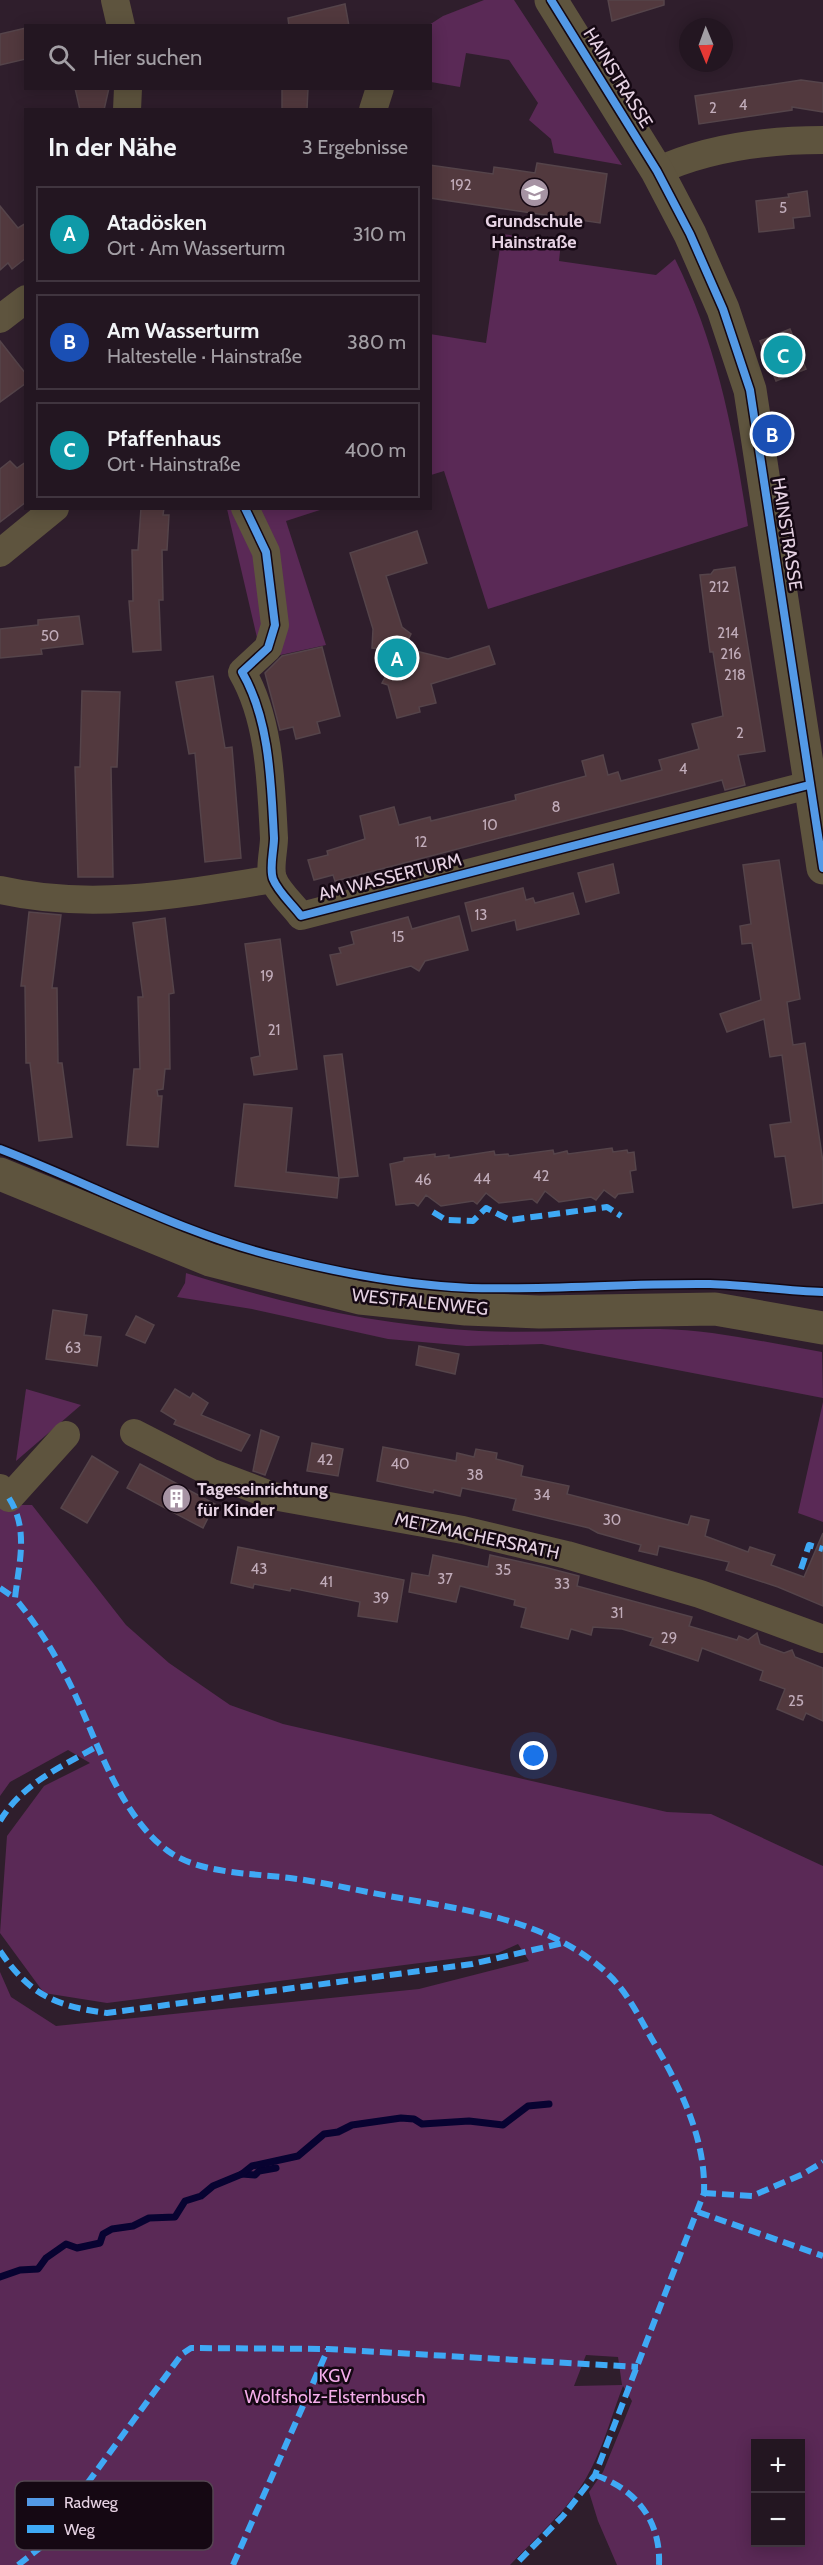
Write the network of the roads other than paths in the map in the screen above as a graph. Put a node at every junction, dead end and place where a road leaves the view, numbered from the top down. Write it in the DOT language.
graph roads {
  1 [pos="115,0"];
  2 [pos="551,0"];
  3 [pos="121,24"];
  4 [pos="128,90"];
  5 [pos="379,90"];
  6 [pos="127,108"];
  7 [pos="374,108"];
  8 [pos="823,140"];
  9 [pos="657,171"];
  10 [pos="24,301"];
  11 [pos="0,319"];
  12 [pos="54,510"];
  13 [pos="246,510"];
  14 [pos="0,553"];
  15 [pos="815,787"];
  16 [pos="823,868"];
  17 [pos="273,879"];
  18 [pos="0,890"];
  19 [pos="0,1174"];
  20 [pos="823,1309"];
  21 [pos="791,1323"];
  22 [pos="823,1328"];
  23 [pos="134,1433"];
  24 [pos="66,1435"];
  25 [pos="0,1488"];
  26 [pos="823,1639"];
  1 -- 3 [label="street"];
  2 -- 9 [label="street, HAINSTRASSE"];
  4 -- 6 [label="street"];
  5 -- 7 [label="street"];
  8 -- 9 [label="street"];
  9 -- 15 [label="street, HAINSTRASSE"];
  10 -- 11 [label="street"];
  12 -- 14 [label="street"];
  13 -- 17 [label="street"];
  15 -- 16 [label="street, HAINSTRASSE"];
  15 -- 17 [label="street, AM WASSERTURM"];
  17 -- 18 [label="street"];
  19 -- 21 [label="street, WESTFALENWEG"];
  20 -- 21 [label="street"];
  21 -- 22 [label="street, WESTFALENWEG"];
  23 -- 26 [label="street, METZMACHERSRATH"];
  24 -- 25 [label="street"];
}
